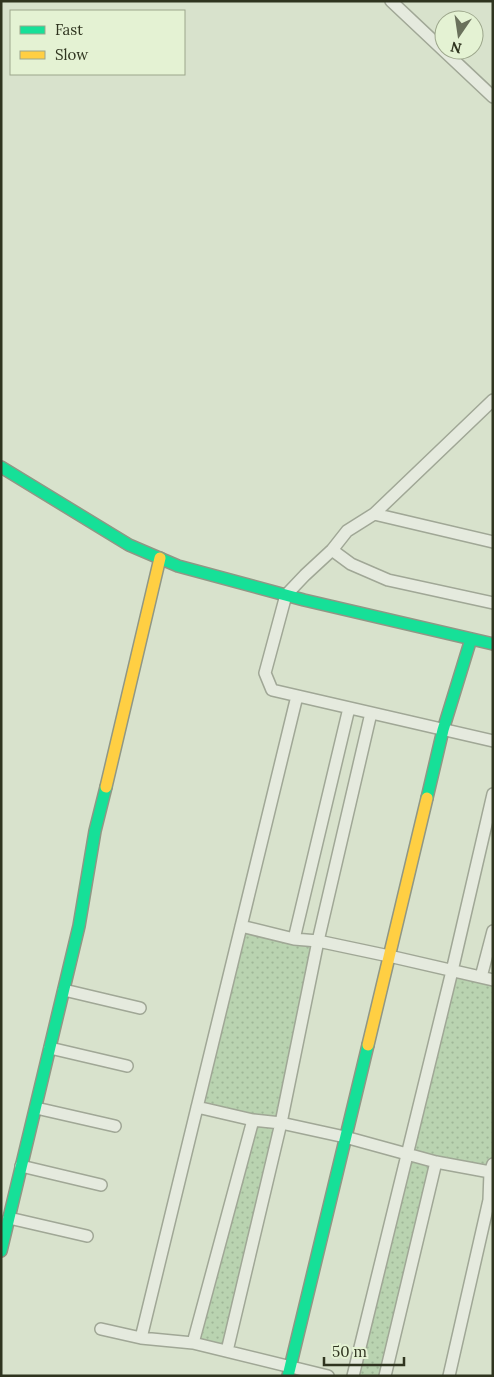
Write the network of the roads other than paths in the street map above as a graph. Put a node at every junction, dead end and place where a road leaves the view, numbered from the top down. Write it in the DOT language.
graph roads {
  1 [pos="391,1"];
  2 [pos="493,97"];
  3 [pos="493,400"];
  4 [pos="1,467"];
  5 [pos="374,514"];
  6 [pos="493,542"];
  7 [pos="332,550"];
  8 [pos="160,558"];
  9 [pos="286,595"];
  10 [pos="493,603"];
  11 [pos="470,639"];
  12 [pos="493,644"];
  13 [pos="297,696"];
  14 [pos="349,708"];
  15 [pos="371,713"];
  16 [pos="443,730"];
  17 [pos="493,741"];
  18 [pos="493,794"];
  19 [pos="241,926"];
  20 [pos="493,930"];
  21 [pos="294,939"];
  22 [pos="318,941"];
  23 [pos="389,956"];
  24 [pos="452,970"];
  25 [pos="487,979"];
  26 [pos="64,990"];
  27 [pos="140,1008"];
  28 [pos="50,1048"];
  29 [pos="127,1066"];
  30 [pos="197,1107"];
  31 [pos="36,1108"];
  32 [pos="253,1120"];
  33 [pos="282,1123"];
  34 [pos="115,1126"];
  35 [pos="346,1138"];
  36 [pos="406,1154"];
  37 [pos="436,1162"];
  38 [pos="22,1166"];
  39 [pos="492,1168"];
  40 [pos="101,1185"];
  41 [pos="9,1218"];
  42 [pos="87,1236"];
  43 [pos="1,1251"];
  44 [pos="102,1329"];
  45 [pos="141,1338"];
  46 [pos="193,1343"];
  47 [pos="227,1351"];
  48 [pos="289,1371"];
  49 [pos="328,1376"];
  50 [pos="353,1376"];
  51 [pos="385,1376"];
  52 [pos="449,1376"];
  1 -- 2 [label="street"];
  3 -- 5 [label="street"];
  4 -- 8 [label="street"];
  5 -- 6 [label="street"];
  5 -- 7 [label="street"];
  7 -- 9 [label="street"];
  7 -- 10 [label="street"];
  8 -- 9 [label="street"];
  8 -- 26 [label="street"];
  9 -- 11 [label="street"];
  9 -- 13 [label="street"];
  11 -- 12 [label="street"];
  11 -- 16 [label="street"];
  13 -- 14 [label="street"];
  13 -- 19 [label="street"];
  14 -- 15 [label="street"];
  14 -- 21 [label="street"];
  15 -- 16 [label="street"];
  15 -- 22 [label="street"];
  16 -- 17 [label="street"];
  16 -- 23 [label="street"];
  18 -- 24 [label="street"];
  19 -- 21 [label="street"];
  19 -- 30 [label="street"];
  20 -- 25 [label="street"];
  21 -- 22 [label="street"];
  22 -- 23 [label="street"];
  22 -- 33 [label="street"];
  23 -- 24 [label="street"];
  23 -- 35 [label="street"];
  24 -- 25 [label="street"];
  24 -- 36 [label="street"];
  26 -- 27 [label="street"];
  26 -- 28 [label="street"];
  28 -- 29 [label="street"];
  28 -- 31 [label="street"];
  30 -- 32 [label="street"];
  30 -- 45 [label="street"];
  31 -- 34 [label="street"];
  31 -- 38 [label="street"];
  32 -- 33 [label="street"];
  32 -- 46 [label="street"];
  33 -- 35 [label="street"];
  33 -- 47 [label="street"];
  35 -- 36 [label="street"];
  35 -- 48 [label="street"];
  36 -- 37 [label="street"];
  36 -- 50 [label="street"];
  37 -- 39 [label="street"];
  37 -- 51 [label="street"];
  38 -- 40 [label="street"];
  38 -- 41 [label="street"];
  39 -- 52 [label="street"];
  41 -- 42 [label="street"];
  41 -- 43 [label="street"];
  44 -- 45 [label="street"];
  45 -- 46 [label="street"];
  46 -- 47 [label="street"];
  47 -- 48 [label="street"];
  48 -- 49 [label="street"];
}
